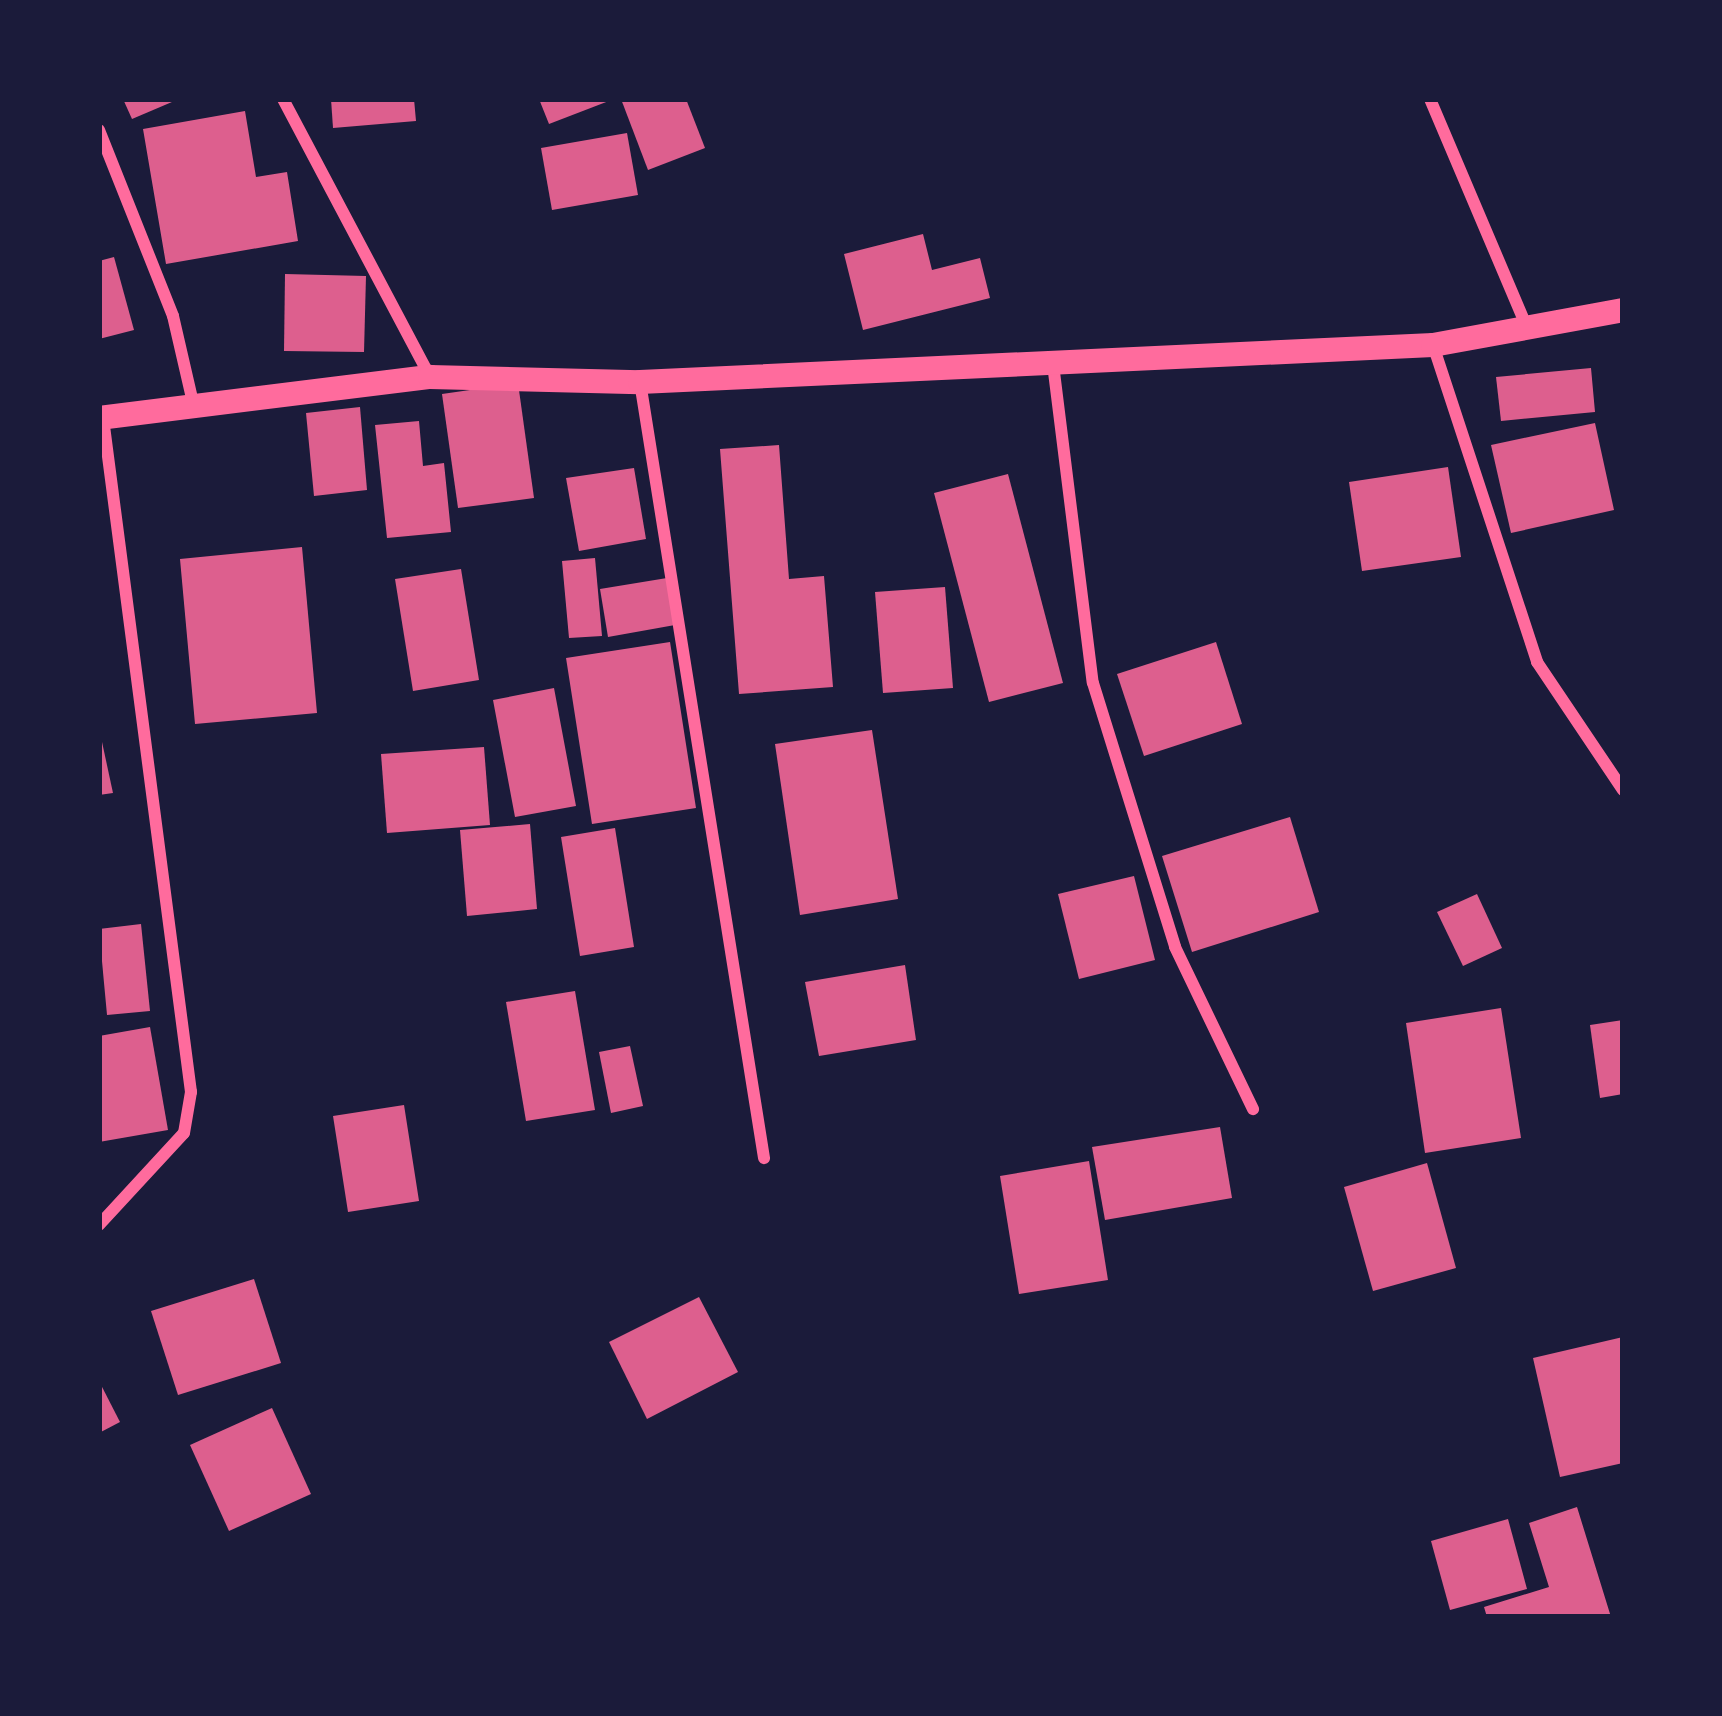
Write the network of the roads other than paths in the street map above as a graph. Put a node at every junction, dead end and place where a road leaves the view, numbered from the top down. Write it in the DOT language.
graph roads {
  1 [pos="283,99"];
  2 [pos="1430,99"];
  3 [pos="99,130"];
  4 [pos="1623,310"];
  5 [pos="1528,331"];
  6 [pos="1433,345"];
  7 [pos="1052,364"];
  8 [pos="430,377"];
  9 [pos="640,382"];
  10 [pos="195,412"];
  11 [pos="101,418"];
  12 [pos="1623,790"];
  13 [pos="1253,1109"];
  14 [pos="764,1158"];
  15 [pos="99,1225"];
  1 -- 8 [label="street"];
  2 -- 5 [label="street"];
  3 -- 10 [label="street"];
  4 -- 5 [label="main road"];
  5 -- 6 [label="main road"];
  6 -- 7 [label="main road"];
  6 -- 12 [label="street"];
  7 -- 9 [label="main road"];
  7 -- 13 [label="street"];
  8 -- 9 [label="main road"];
  8 -- 10 [label="main road"];
  9 -- 14 [label="street"];
  10 -- 11 [label="main road"];
  11 -- 15 [label="street"];
}
